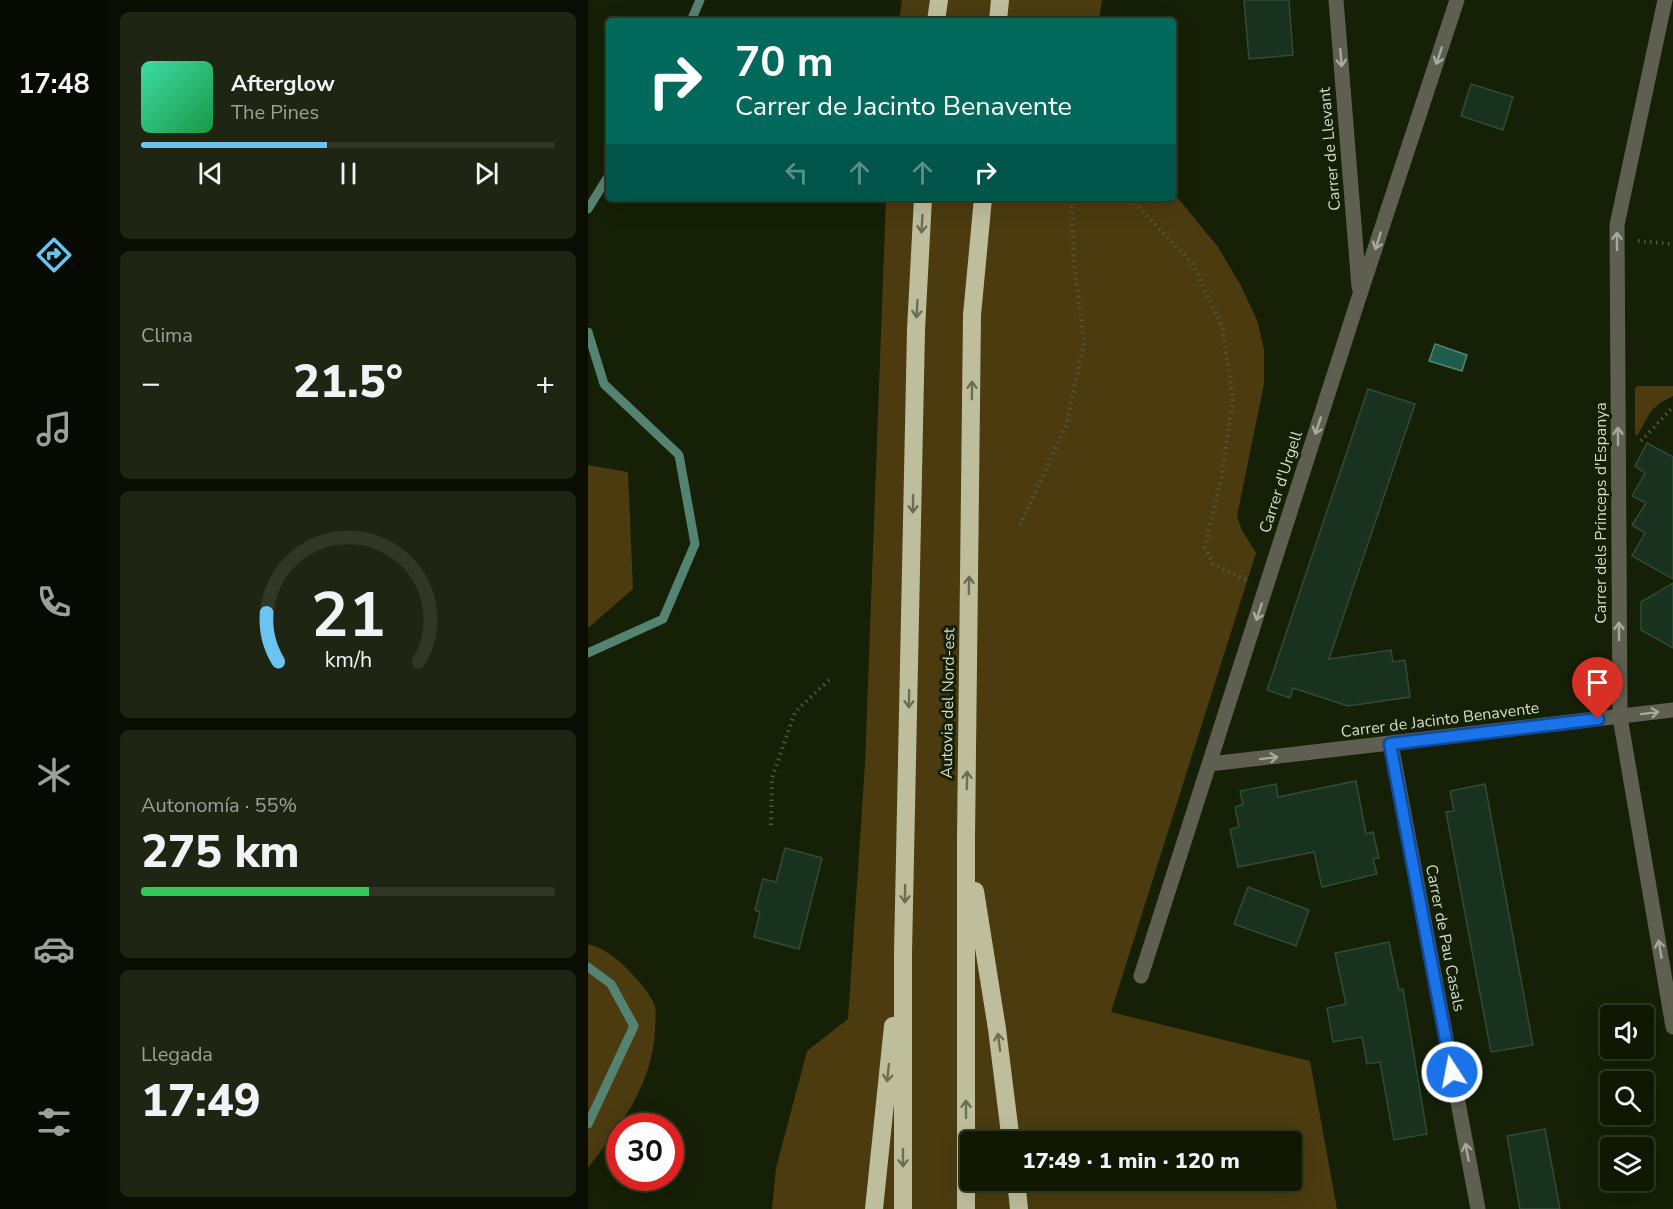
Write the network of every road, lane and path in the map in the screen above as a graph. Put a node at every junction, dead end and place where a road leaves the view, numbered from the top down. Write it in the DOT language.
graph roads {
  1 [pos="939,0"];
  2 [pos="1000,0"];
  3 [pos="1336,0"];
  4 [pos="1457,0"];
  5 [pos="1665,0"];
  6 [pos="936,18"];
  7 [pos="998,18"];
  8 [pos="923,201"];
  9 [pos="982,201"];
  10 [pos="1075,201"];
  11 [pos="1133,201"];
  12 [pos="1617,239"];
  13 [pos="1673,244"];
  14 [pos="1360,294"];
  15 [pos="1673,407"];
  16 [pos="1618,468"];
  17 [pos="1020,525"];
  18 [pos="1266,590"];
  19 [pos="830,679"];
  20 [pos="1673,710"];
  21 [pos="1620,717"];
  22 [pos="1390,744"];
  23 [pos="1210,764"];
  24 [pos="771,825"];
  25 [pos="966,839"];
  26 [pos="903,952"];
  27 [pos="1141,976"];
  28 [pos="1673,1027"];
  29 [pos="1010,1131"];
  30 [pos="1017,1191"];
  31 [pos="874,1209"];
  32 [pos="903,1209"];
  33 [pos="966,1209"];
  34 [pos="1019,1209"];
  35 [pos="1478,1209"];
  1 -- 6 [label="highway"];
  2 -- 7 [label="highway"];
  3 -- 14 [label="street, Carrer de Llevant, one-way"];
  4 -- 14 [label="street, Carrer d'Urgell, one-way"];
  5 -- 12 [label="street, Carrer dels Princeps d'Espanya"];
  8 -- 26 [label="highway, one-way"];
  25 -- 9 [label="highway, Autovia del Nord-est, one-way"];
  10 -- 17 [label="path"];
  11 -- 18 [label="path"];
  12 -- 13 [label="path"];
  16 -- 12 [label="street, Carrer dels Princeps d'Espanya, one-way"];
  14 -- 18 [label="street, Carrer d'Urgell, one-way"];
  15 -- 16 [label="path"];
  21 -- 16 [label="street, Carrer dels Princeps d'Espanya, one-way"];
  18 -- 23 [label="street, Carrer d'Urgell, one-way"];
  19 -- 24 [label="path"];
  21 -- 20 [label="street, Carrer de Jacinto Benavente, one-way"];
  21 -- 22 [label="street, Carrer de Jacinto Benavente"];
  28 -- 21 [label="street, Carrer dels Princeps d'Espanya, one-way"];
  23 -- 22 [label="street, Carrer de Jacinto Benavente, one-way"];
  35 -- 22 [label="street, Carrer de Pau Casals, one-way"];
  23 -- 27 [label="street, Carrer d'Urgell"];
  29 -- 25 [label="highway, one-way"];
  33 -- 25 [label="highway, Autovia del Nord-est, one-way"];
  26 -- 31 [label="highway, one-way"];
  26 -- 32 [label="highway, one-way"];
  30 -- 34 [label="highway"];
}
